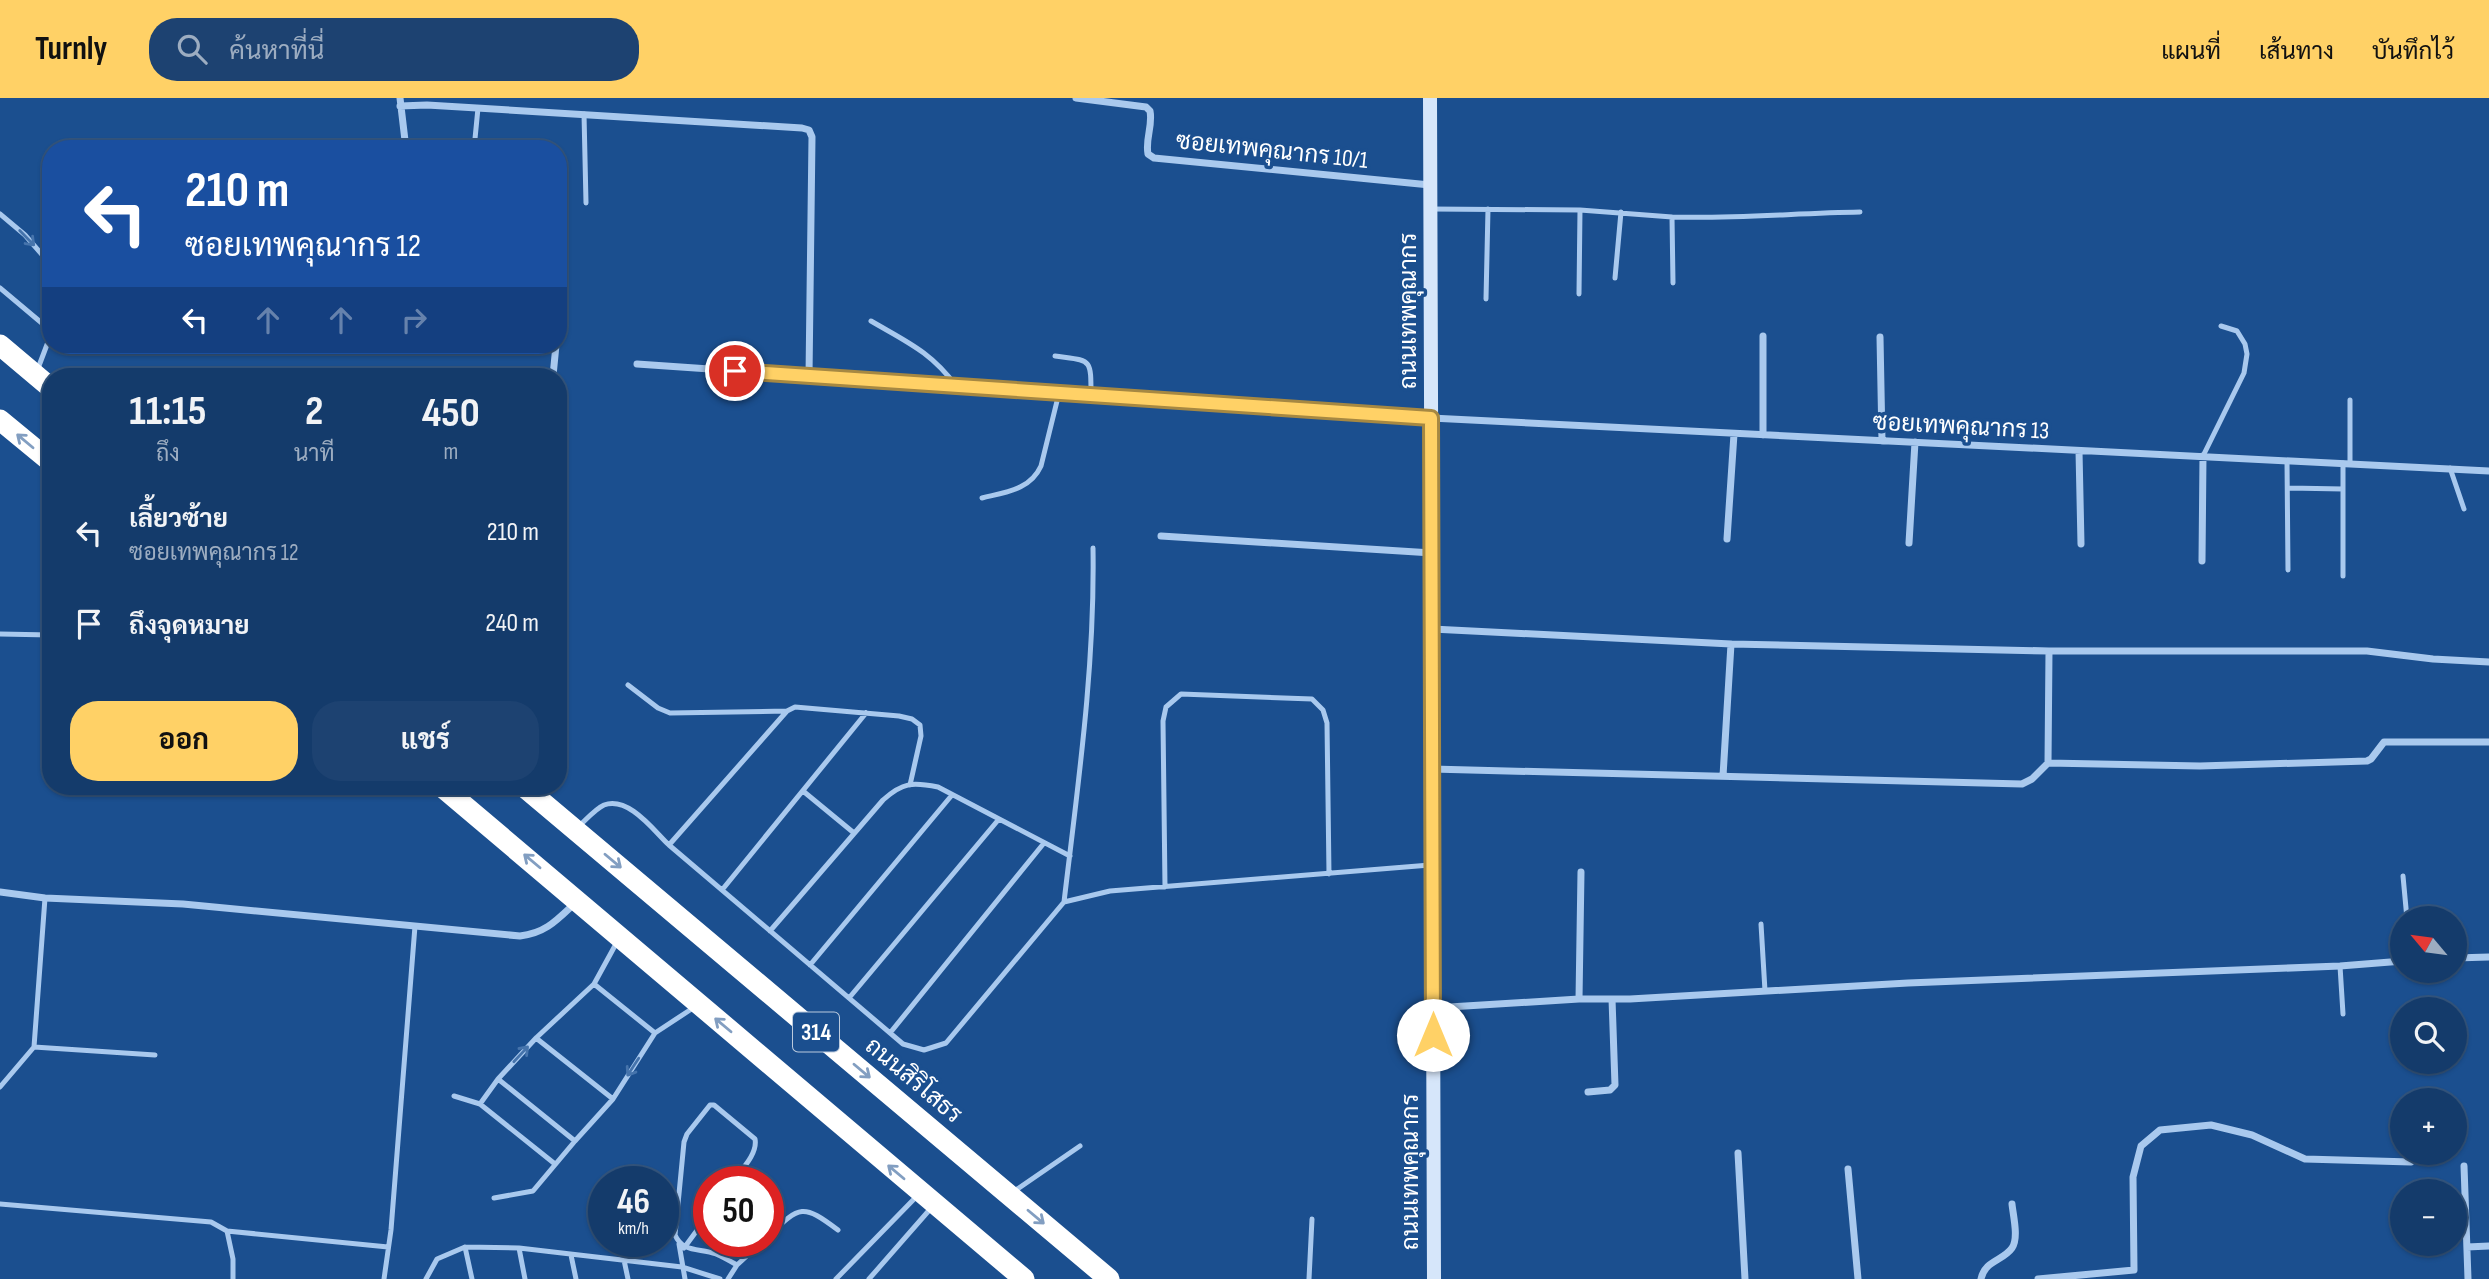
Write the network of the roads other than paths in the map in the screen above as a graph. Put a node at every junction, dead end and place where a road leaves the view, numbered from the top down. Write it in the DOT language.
graph roads {
  1 [pos="1076,98"];
  2 [pos="1430,98"];
  3 [pos="400,102"];
  4 [pos="478,108"];
  5 [pos="584,114"];
  6 [pos="405,140"];
  7 [pos="475,140"];
  8 [pos="1431,186"];
  9 [pos="586,203"];
  10 [pos="1431,209"];
  11 [pos="1488,209"];
  12 [pos="1580,210"];
  13 [pos="1621,212"];
  14 [pos="1860,212"];
  15 [pos="0,214"];
  16 [pos="1672,217"];
  17 [pos="42,255"];
  18 [pos="1615,278"];
  19 [pos="1673,283"];
  20 [pos="0,288"];
  21 [pos="1579,294"];
  22 [pos="1486,299"];
  23 [pos="42,320"];
  24 [pos="871,321"];
  25 [pos="2221,326"];
  26 [pos="1763,336"];
  27 [pos="1880,337"];
  28 [pos="0,345"];
  29 [pos="1055,356"];
  30 [pos="637,364"];
  31 [pos="808,376"];
  32 [pos="42,381"];
  33 [pos="957,386"];
  34 [pos="1059,393"];
  35 [pos="1091,395"];
  36 [pos="2350,400"];
  37 [pos="1431,418"];
  38 [pos="0,420"];
  39 [pos="1734,434"];
  40 [pos="1763,435"];
  41 [pos="1882,441"];
  42 [pos="1914,442"];
  43 [pos="2079,451"];
  44 [pos="42,455"];
  45 [pos="2203,456"];
  46 [pos="2287,461"];
  47 [pos="2347,464"];
  48 [pos="2450,468"];
  49 [pos="2489,471"];
  50 [pos="2289,488"];
  51 [pos="2343,489"];
  52 [pos="982,498"];
  53 [pos="2464,509"];
  54 [pos="1161,536"];
  55 [pos="1727,538"];
  56 [pos="1909,543"];
  57 [pos="2081,544"];
  58 [pos="1094,548"];
  59 [pos="1432,553"];
  60 [pos="2202,561"];
  61 [pos="2288,570"];
  62 [pos="2343,576"];
  63 [pos="1432,629"];
  64 [pos="0,634"];
  65 [pos="42,635"];
  66 [pos="1731,644"];
  67 [pos="2049,651"];
  68 [pos="2489,662"];
  69 [pos="628,685"];
  70 [pos="787,710"];
  71 [pos="866,713"];
  72 [pos="2489,742"];
  73 [pos="2048,764"];
  74 [pos="1432,769"];
  75 [pos="1723,776"];
  76 [pos="910,785"];
  77 [pos="803,791"];
  78 [pos="452,795"];
  79 [pos="534,795"];
  80 [pos="952,795"];
  81 [pos="999,819"];
  82 [pos="575,830"];
  83 [pos="854,833"];
  84 [pos="1044,843"];
  85 [pos="669,845"];
  86 [pos="1070,856"];
  87 [pos="1433,865"];
  88 [pos="1581,872"];
  89 [pos="1329,874"];
  90 [pos="2403,876"];
  91 [pos="1165,887"];
  92 [pos="722,890"];
  93 [pos="0,892"];
  94 [pos="45,898"];
  95 [pos="579,900"];
  96 [pos="1064,902"];
  97 [pos="2406,906"];
  98 [pos="1761,924"];
  99 [pos="415,926"];
  100 [pos="770,931"];
  101 [pos="619,937"];
  102 [pos="2489,957"];
  103 [pos="2468,958"];
  104 [pos="2390,962"];
  105 [pos="810,965"];
  106 [pos="2340,966"];
  107 [pos="594,984"];
  108 [pos="1765,991"];
  109 [pos="849,998"];
  110 [pos="1579,999"];
  111 [pos="1612,999"];
  112 [pos="699,1004"];
  113 [pos="1433,1008"];
  114 [pos="2343,1014"];
  115 [pos="655,1033"];
  116 [pos="890,1033"];
  117 [pos="536,1038"];
  118 [pos="34,1047"];
  119 [pos="155,1055"];
  120 [pos="498,1079"];
  121 [pos="0,1087"];
  122 [pos="1588,1091"];
  123 [pos="454,1096"];
  124 [pos="612,1099"];
  125 [pos="480,1104"];
  126 [pos="575,1141"];
  127 [pos="1080,1146"];
  128 [pos="1738,1153"];
  129 [pos="2390,1161"];
  130 [pos="555,1164"];
  131 [pos="744,1166"];
  132 [pos="2464,1166"];
  133 [pos="1848,1169"];
  134 [pos="2464,1179"];
  135 [pos="1010,1195"];
  136 [pos="494,1198"];
  137 [pos="927,1199"];
  138 [pos="2012,1203"];
  139 [pos="0,1204"];
  140 [pos="1312,1219"];
  141 [pos="784,1221"];
  142 [pos="228,1230"];
  143 [pos="838,1230"];
  144 [pos="693,1233"];
  145 [pos="682,1246"];
  146 [pos="2489,1246"];
  147 [pos="388,1247"];
  148 [pos="465,1247"];
  149 [pos="2467,1247"];
  150 [pos="519,1248"];
  151 [pos="571,1255"];
  152 [pos="746,1257"];
  153 [pos="624,1260"];
  154 [pos="737,1265"];
  155 [pos="682,1267"];
  156 [pos="2134,1275"];
  157 [pos="1021,1278"];
  158 [pos="2050,1278"];
  159 [pos="233,1279"];
  160 [pos="384,1279"];
  161 [pos="426,1279"];
  162 [pos="472,1279"];
  163 [pos="525,1279"];
  164 [pos="576,1279"];
  165 [pos="628,1279"];
  166 [pos="685,1279"];
  167 [pos="720,1279"];
  168 [pos="729,1279"];
  169 [pos="836,1279"];
  170 [pos="869,1279"];
  171 [pos="1110,1279"];
  172 [pos="1309,1279"];
  173 [pos="1434,1279"];
  174 [pos="1745,1279"];
  175 [pos="1858,1279"];
  176 [pos="1981,1279"];
  177 [pos="2038,1279"];
  178 [pos="2468,1279"];
  1 -- 8 [label="street, ซอยเทพคุณากร 10/1"];
  2 -- 8 [label="main road, ถนนเทพคุณากร"];
  3 -- 4 [label="street"];
  3 -- 6 [label="street"];
  4 -- 5 [label="street"];
  4 -- 7 [label="lane"];
  5 -- 9 [label="lane"];
  5 -- 31 [label="street"];
  8 -- 10 [label="main road, ถนนเทพคุณากร"];
  10 -- 11 [label="lane"];
  10 -- 37 [label="main road, ถนนเทพคุณากร"];
  11 -- 12 [label="lane"];
  11 -- 22 [label="lane"];
  12 -- 13 [label="lane"];
  12 -- 21 [label="lane"];
  13 -- 16 [label="lane"];
  13 -- 18 [label="lane"];
  14 -- 16 [label="lane"];
  15 -- 17 [label="lane, one-way"];
  16 -- 19 [label="lane"];
  20 -- 23 [label="lane"];
  24 -- 33 [label="lane"];
  25 -- 45 [label="lane"];
  26 -- 40 [label="street"];
  27 -- 41 [label="street"];
  28 -- 32 [label="highway"];
  29 -- 35 [label="lane"];
  30 -- 31 [label="street, ซอยเทพคุณากร 13"];
  31 -- 33 [label="street, ซอยเทพคุณากร 13"];
  33 -- 34 [label="street, ซอยเทพคุณากร 13"];
  34 -- 35 [label="street, ซอยเทพคุณากร 13"];
  34 -- 52 [label="lane"];
  35 -- 37 [label="street, ซอยเทพคุณากร 13"];
  36 -- 47 [label="lane"];
  37 -- 39 [label="street, ซอยเทพคุณากร 13"];
  37 -- 59 [label="main road, ถนนเทพคุณากร"];
  44 -- 38 [label="highway, one-way"];
  39 -- 40 [label="street, ซอยเทพคุณากร 13"];
  39 -- 55 [label="street"];
  40 -- 41 [label="street, ซอยเทพคุณากร 13"];
  41 -- 42 [label="street, ซอยเทพคุณากร 13"];
  42 -- 43 [label="street, ซอยเทพคุณากร 13"];
  42 -- 56 [label="street"];
  43 -- 45 [label="street, ซอยเทพคุณากร 13"];
  43 -- 57 [label="street"];
  45 -- 46 [label="street, ซอยเทพคุณากร 13"];
  45 -- 60 [label="street"];
  46 -- 47 [label="street, ซอยเทพคุณากร 13"];
  46 -- 50 [label="lane"];
  47 -- 48 [label="street, ซอยเทพคุณากร 13"];
  47 -- 51 [label="lane"];
  48 -- 49 [label="street, ซอยเทพคุณากร 13"];
  48 -- 53 [label="lane"];
  50 -- 51 [label="lane"];
  50 -- 61 [label="lane"];
  51 -- 62 [label="lane"];
  54 -- 59 [label="street"];
  58 -- 86 [label="lane"];
  59 -- 63 [label="main road, ถนนเทพคุณากร"];
  63 -- 66 [label="street"];
  63 -- 74 [label="main road, ถนนเทพคุณากร"];
  64 -- 65 [label="lane"];
  66 -- 67 [label="street"];
  66 -- 75 [label="street"];
  67 -- 68 [label="street"];
  67 -- 73 [label="street"];
  69 -- 70 [label="lane"];
  70 -- 71 [label="lane"];
  70 -- 85 [label="lane"];
  71 -- 76 [label="lane"];
  71 -- 77 [label="lane"];
  72 -- 73 [label="street"];
  73 -- 75 [label="street"];
  74 -- 75 [label="street"];
  74 -- 87 [label="main road, ถนนเทพคุณากร"];
  76 -- 80 [label="lane"];
  76 -- 83 [label="lane"];
  77 -- 83 [label="lane"];
  77 -- 92 [label="lane"];
  95 -- 78 [label="highway, 314, one-way"];
  79 -- 82 [label="highway, ถนนสิริโสธร / 314"];
  80 -- 81 [label="lane"];
  80 -- 105 [label="lane"];
  81 -- 84 [label="lane"];
  81 -- 109 [label="lane"];
  82 -- 85 [label="lane"];
  82 -- 135 [label="highway, ถนนสิริโสธร / 314, one-way"];
  83 -- 100 [label="lane"];
  84 -- 86 [label="lane"];
  84 -- 116 [label="lane"];
  85 -- 92 [label="lane"];
  86 -- 96 [label="lane"];
  87 -- 89 [label="lane"];
  87 -- 113 [label="main road, ถนนเทพคุณากร"];
  88 -- 110 [label="street"];
  89 -- 91 [label="lane"];
  89 -- 91 [label="lane"];
  90 -- 97 [label="lane"];
  91 -- 96 [label="lane"];
  92 -- 100 [label="lane"];
  93 -- 94 [label="street"];
  94 -- 99 [label="street"];
  94 -- 118 [label="lane"];
  95 -- 99 [label="street"];
  95 -- 101 [label="highway, 314"];
  96 -- 116 [label="lane"];
  98 -- 108 [label="lane"];
  99 -- 147 [label="lane"];
  100 -- 105 [label="lane"];
  101 -- 107 [label="lane"];
  101 -- 112 [label="highway, 314"];
  102 -- 103 [label="street"];
  104 -- 106 [label="street"];
  105 -- 109 [label="lane"];
  106 -- 108 [label="street"];
  106 -- 114 [label="lane"];
  107 -- 115 [label="lane"];
  107 -- 117 [label="lane"];
  108 -- 111 [label="street"];
  109 -- 116 [label="lane"];
  110 -- 111 [label="street"];
  110 -- 113 [label="street"];
  111 -- 122 [label="street"];
  112 -- 115 [label="lane"];
  137 -- 112 [label="highway, 314, one-way"];
  113 -- 173 [label="main road, ถนนเทพคุณากร"];
  115 -- 124 [label="lane, one-way"];
  120 -- 117 [label="lane, one-way"];
  117 -- 124 [label="lane"];
  118 -- 119 [label="lane"];
  118 -- 121 [label="lane"];
  120 -- 125 [label="lane"];
  120 -- 126 [label="lane"];
  123 -- 125 [label="lane"];
  124 -- 126 [label="lane"];
  125 -- 130 [label="lane"];
  126 -- 130 [label="lane"];
  127 -- 135 [label="lane"];
  128 -- 174 [label="street"];
  129 -- 156 [label="street"];
  130 -- 136 [label="lane"];
  131 -- 145 [label="lane"];
  132 -- 134 [label="street"];
  133 -- 175 [label="street"];
  135 -- 171 [label="highway, ถนนสิริโสธร / 314, one-way"];
  137 -- 157 [label="highway, 314"];
  137 -- 169 [label="lane"];
  137 -- 170 [label="lane"];
  138 -- 176 [label="street"];
  139 -- 142 [label="lane"];
  140 -- 172 [label="lane"];
  141 -- 143 [label="lane"];
  142 -- 147 [label="lane"];
  142 -- 159 [label="lane"];
  144 -- 145 [label="lane"];
  145 -- 154 [label="lane"];
  145 -- 155 [label="lane"];
  146 -- 149 [label="street"];
  147 -- 160 [label="lane"];
  148 -- 150 [label="lane"];
  148 -- 161 [label="lane"];
  148 -- 162 [label="lane"];
  149 -- 178 [label="street"];
  150 -- 151 [label="lane"];
  150 -- 163 [label="lane"];
  151 -- 153 [label="lane"];
  151 -- 164 [label="lane"];
  152 -- 154 [label="lane"];
  153 -- 155 [label="lane"];
  153 -- 165 [label="lane"];
  154 -- 168 [label="lane"];
  155 -- 166 [label="lane"];
  155 -- 167 [label="lane"];
  156 -- 158 [label="street"];
  158 -- 177 [label="street"];
}
